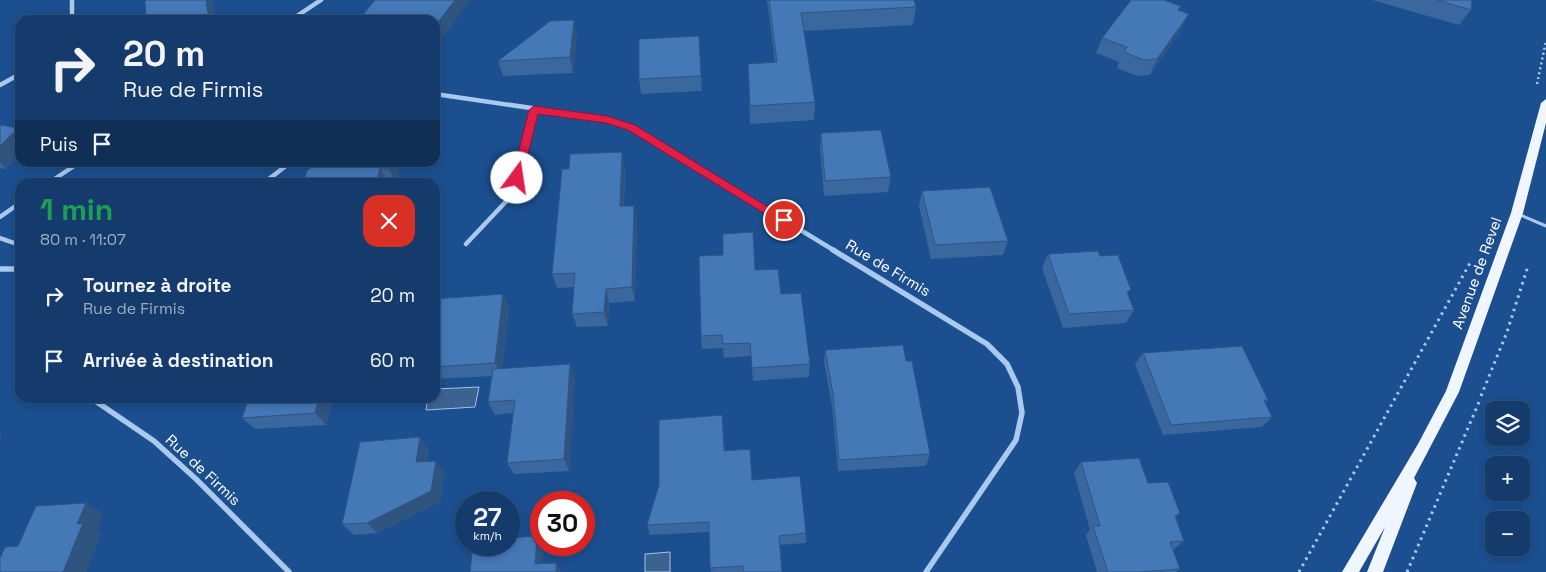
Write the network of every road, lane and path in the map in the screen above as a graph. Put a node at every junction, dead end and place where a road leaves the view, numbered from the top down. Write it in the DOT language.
graph roads {
  1 [pos="72,0"];
  2 [pos="321,0"];
  3 [pos="72,15"];
  4 [pos="298,15"];
  5 [pos="1546,41"];
  6 [pos="15,77"];
  7 [pos="0,85"];
  8 [pos="1536,88"];
  9 [pos="440,95"];
  10 [pos="1546,103"];
  11 [pos="534,110"];
  12 [pos="72,167"];
  13 [pos="284,167"];
  14 [pos="56,178"];
  15 [pos="270,178"];
  16 [pos="15,206"];
  17 [pos="1517,213"];
  18 [pos="0,217"];
  19 [pos="1546,226"];
  20 [pos="0,238"];
  21 [pos="15,243"];
  22 [pos="466,244"];
  23 [pos="1473,256"];
  24 [pos="0,269"];
  25 [pos="15,269"];
  26 [pos="98,403"];
  27 [pos="1423,449"];
  28 [pos="289,572"];
  29 [pos="926,572"];
  30 [pos="1299,572"];
  31 [pos="1350,572"];
  32 [pos="1375,572"];
  1 -- 3 [label="street"];
  2 -- 4 [label="street"];
  5 -- 8 [label="path"];
  6 -- 7 [label="street"];
  9 -- 11 [label="street, Rue de Firmis"];
  10 -- 17 [label="main road, Avenue de Revel"];
  11 -- 22 [label="street"];
  11 -- 29 [label="street, Rue de Firmis"];
  12 -- 14 [label="street"];
  13 -- 15 [label="street"];
  16 -- 18 [label="street"];
  17 -- 19 [label="lane"];
  17 -- 27 [label="main road, Avenue de Revel"];
  20 -- 21 [label="street"];
  23 -- 30 [label="path"];
  24 -- 25 [label="street"];
  26 -- 28 [label="street, Rue de Firmis"];
  27 -- 31 [label="main road, Avenue de Revel"];
  27 -- 32 [label="main road, Avenue de Revel"];
}
